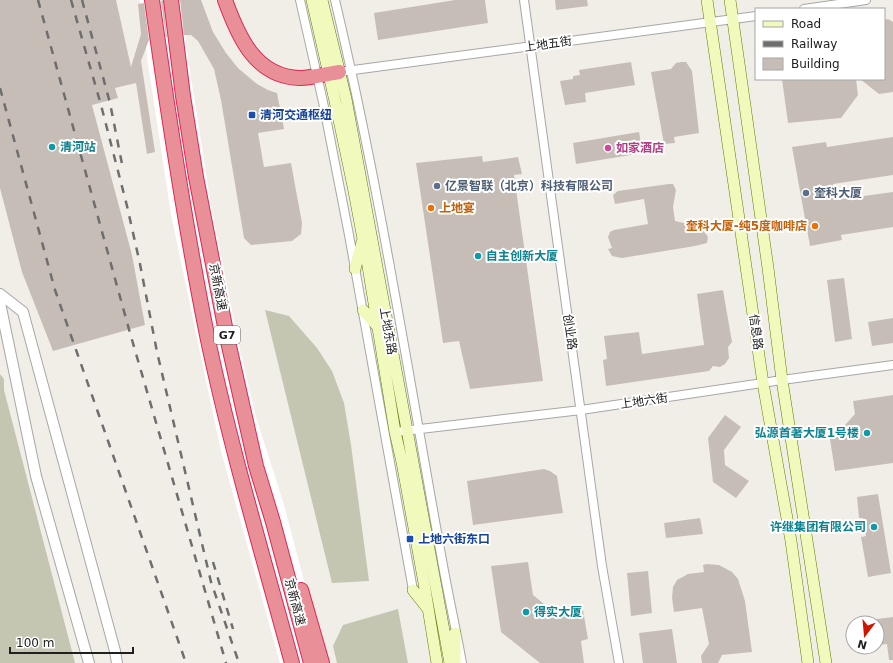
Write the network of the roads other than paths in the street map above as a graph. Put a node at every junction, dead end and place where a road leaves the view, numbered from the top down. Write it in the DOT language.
graph roads {
  1 [pos="152,0"];
  2 [pos="171,0"];
  3 [pos="225,0"];
  4 [pos="300,0"];
  5 [pos="312,0"];
  6 [pos="322,0"];
  7 [pos="335,0"];
  8 [pos="524,0"];
  9 [pos="707,0"];
  10 [pos="730,0"];
  11 [pos="866,0"];
  12 [pos="811,8"];
  13 [pos="755,16"];
  14 [pos="733,19"];
  15 [pos="711,22"];
  16 [pos="531,46"];
  17 [pos="334,72"];
  18 [pos="363,240"];
  19 [pos="355,269"];
  20 [pos="0,294"];
  21 [pos="0,303"];
  22 [pos="363,310"];
  23 [pos="1,313"];
  24 [pos="378,328"];
  25 [pos="893,365"];
  26 [pos="782,380"];
  27 [pos="763,383"];
  28 [pos="242,401"];
  29 [pos="581,410"];
  30 [pos="413,430"];
  31 [pos="395,432"];
  32 [pos="422,448"];
  33 [pos="411,450"];
  34 [pos="394,454"];
  35 [pos="413,590"];
  36 [pos="428,610"];
  37 [pos="455,633"];
  38 [pos="90,663"];
  39 [pos="117,663"];
  40 [pos="292,663"];
  41 [pos="311,663"];
  42 [pos="322,663"];
  43 [pos="437,663"];
  44 [pos="450,663"];
  45 [pos="454,663"];
  46 [pos="462,663"];
  47 [pos="619,663"];
  48 [pos="808,663"];
  49 [pos="826,663"];
  1 -- 40 [label="highway, 京新高速 / G7"];
  2 -- 28 [label="highway, 京新高速 / G7"];
  3 -- 17 [label="highway"];
  4 -- 17 [label="street"];
  5 -- 17 [label="main road, 上地东路"];
  6 -- 17 [label="main road, 上地东路"];
  7 -- 17 [label="street"];
  8 -- 16 [label="street, 创业路"];
  9 -- 15 [label="main road, 信息路"];
  10 -- 14 [label="main road, 信息路"];
  11 -- 12 [label="street"];
  13 -- 14 [label="street, 上地五街"];
  14 -- 15 [label="street, 上地五街"];
  14 -- 26 [label="main road, 信息路"];
  15 -- 16 [label="street, 上地五街"];
  15 -- 27 [label="main road, 信息路"];
  16 -- 17 [label="street, 上地五街"];
  16 -- 29 [label="street, 创业路"];
  17 -- 18 [label="main road, 上地东路"];
  17 -- 19 [label="street"];
  17 -- 30 [label="main road, 上地东路"];
  18 -- 19 [label="main road"];
  18 -- 24 [label="main road, 上地东路"];
  19 -- 22 [label="street"];
  20 -- 39 [label="street"];
  21 -- 23 [label="street"];
  22 -- 24 [label="main road"];
  22 -- 34 [label="street"];
  23 -- 38 [label="street"];
  24 -- 31 [label="main road, 上地东路"];
  25 -- 26 [label="street, 上地六街"];
  26 -- 27 [label="street, 上地六街"];
  26 -- 49 [label="main road, 信息路"];
  27 -- 29 [label="street, 上地六街"];
  27 -- 48 [label="main road, 信息路"];
  28 -- 41 [label="highway, 京新高速 / G7"];
  28 -- 42 [label="highway"];
  29 -- 30 [label="street, 上地六街"];
  29 -- 47 [label="street, 创业路"];
  30 -- 31 [label="street, 上地六街"];
  30 -- 32 [label="street"];
  30 -- 33 [label="main road, 上地东路"];
  31 -- 34 [label="main road, 上地东路"];
  32 -- 33 [label="street"];
  32 -- 37 [label="street"];
  33 -- 34 [label="street"];
  33 -- 44 [label="main road, 上地东路"];
  34 -- 35 [label="street"];
  34 -- 36 [label="main road, 上地东路"];
  35 -- 36 [label="main road"];
  36 -- 43 [label="main road, 上地东路"];
  37 -- 45 [label="main road"];
  37 -- 46 [label="street"];
}
